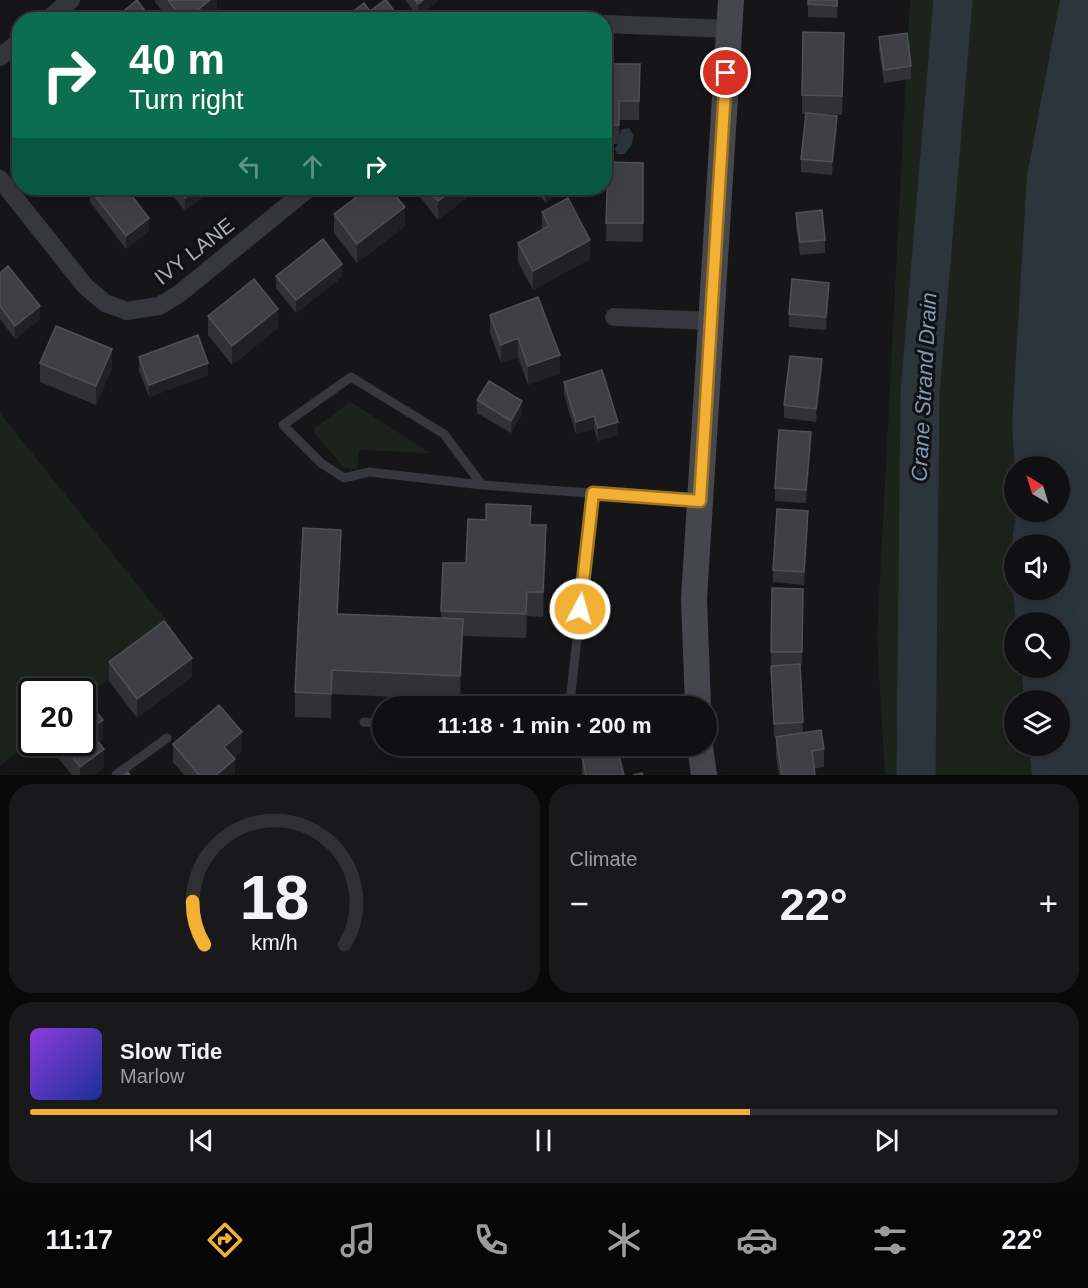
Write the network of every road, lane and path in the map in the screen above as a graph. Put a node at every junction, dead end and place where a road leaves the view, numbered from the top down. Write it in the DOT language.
graph roads {
  1 [pos="71,0"];
  2 [pos="731,0"];
  3 [pos="57,12"];
  4 [pos="612,24"];
  5 [pos="729,29"];
  6 [pos="12,47"];
  7 [pos="0,57"];
  8 [pos="0,179"];
  9 [pos="12,194"];
  10 [pos="13,195"];
  11 [pos="300,195"];
  12 [pos="614,317"];
  13 [pos="712,321"];
  14 [pos="482,485"];
  15 [pos="593,493"];
  16 [pos="700,501"];
  17 [pos="571,696"];
  18 [pos="698,696"];
  19 [pos="364,722"];
  20 [pos="372,723"];
  21 [pos="166,738"];
  22 [pos="701,756"];
  23 [pos="116,775"];
  24 [pos="704,775"];
  1 -- 3 [label="street"];
  2 -- 5 [label="street"];
  4 -- 5 [label="street"];
  5 -- 13 [label="street"];
  6 -- 7 [label="street"];
  8 -- 9 [label="street, IVY LANE"];
  10 -- 11 [label="street, IVY LANE"];
  12 -- 13 [label="street"];
  13 -- 16 [label="street"];
  14 -- 14 [label="lane"];
  14 -- 15 [label="lane"];
  15 -- 16 [label="lane"];
  15 -- 17 [label="lane"];
  16 -- 18 [label="street"];
  19 -- 20 [label="lane"];
  21 -- 23 [label="lane"];
  22 -- 24 [label="street"];
}
